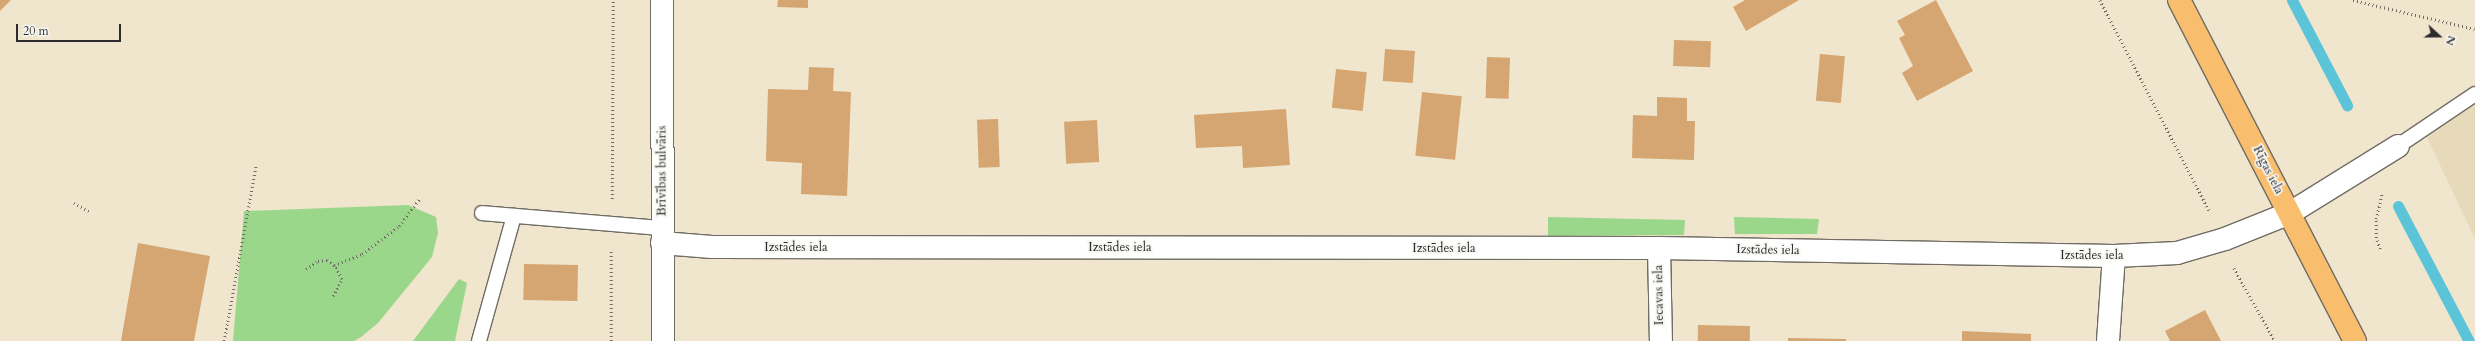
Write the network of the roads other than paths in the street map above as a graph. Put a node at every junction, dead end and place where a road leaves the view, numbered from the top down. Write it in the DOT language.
graph roads {
  1 [pos="662,0"];
  2 [pos="2179,0"];
  3 [pos="2475,94"];
  4 [pos="2398,146"];
  5 [pos="482,213"];
  6 [pos="2290,213"];
  7 [pos="514,216"];
  8 [pos="662,236"];
  9 [pos="1658,248"];
  10 [pos="2114,256"];
  11 [pos="479,341"];
  12 [pos="663,341"];
  13 [pos="1660,341"];
  14 [pos="2108,341"];
  15 [pos="2355,341"];
  1 -- 8 [label="street, Brīvības bulvāris"];
  2 -- 6 [label="main road, Rīgas iela"];
  3 -- 4 [label="lane"];
  4 -- 6 [label="street, Izstādes iela"];
  5 -- 7 [label="lane"];
  6 -- 10 [label="street, Izstādes iela"];
  6 -- 15 [label="main road, Rīgas iela"];
  7 -- 8 [label="lane"];
  7 -- 11 [label="lane"];
  8 -- 9 [label="street, Izstādes iela"];
  8 -- 12 [label="street, Brīvības bulvāris"];
  9 -- 10 [label="street, Izstādes iela"];
  9 -- 13 [label="street, Iecavas iela"];
  10 -- 14 [label="street"];
}
